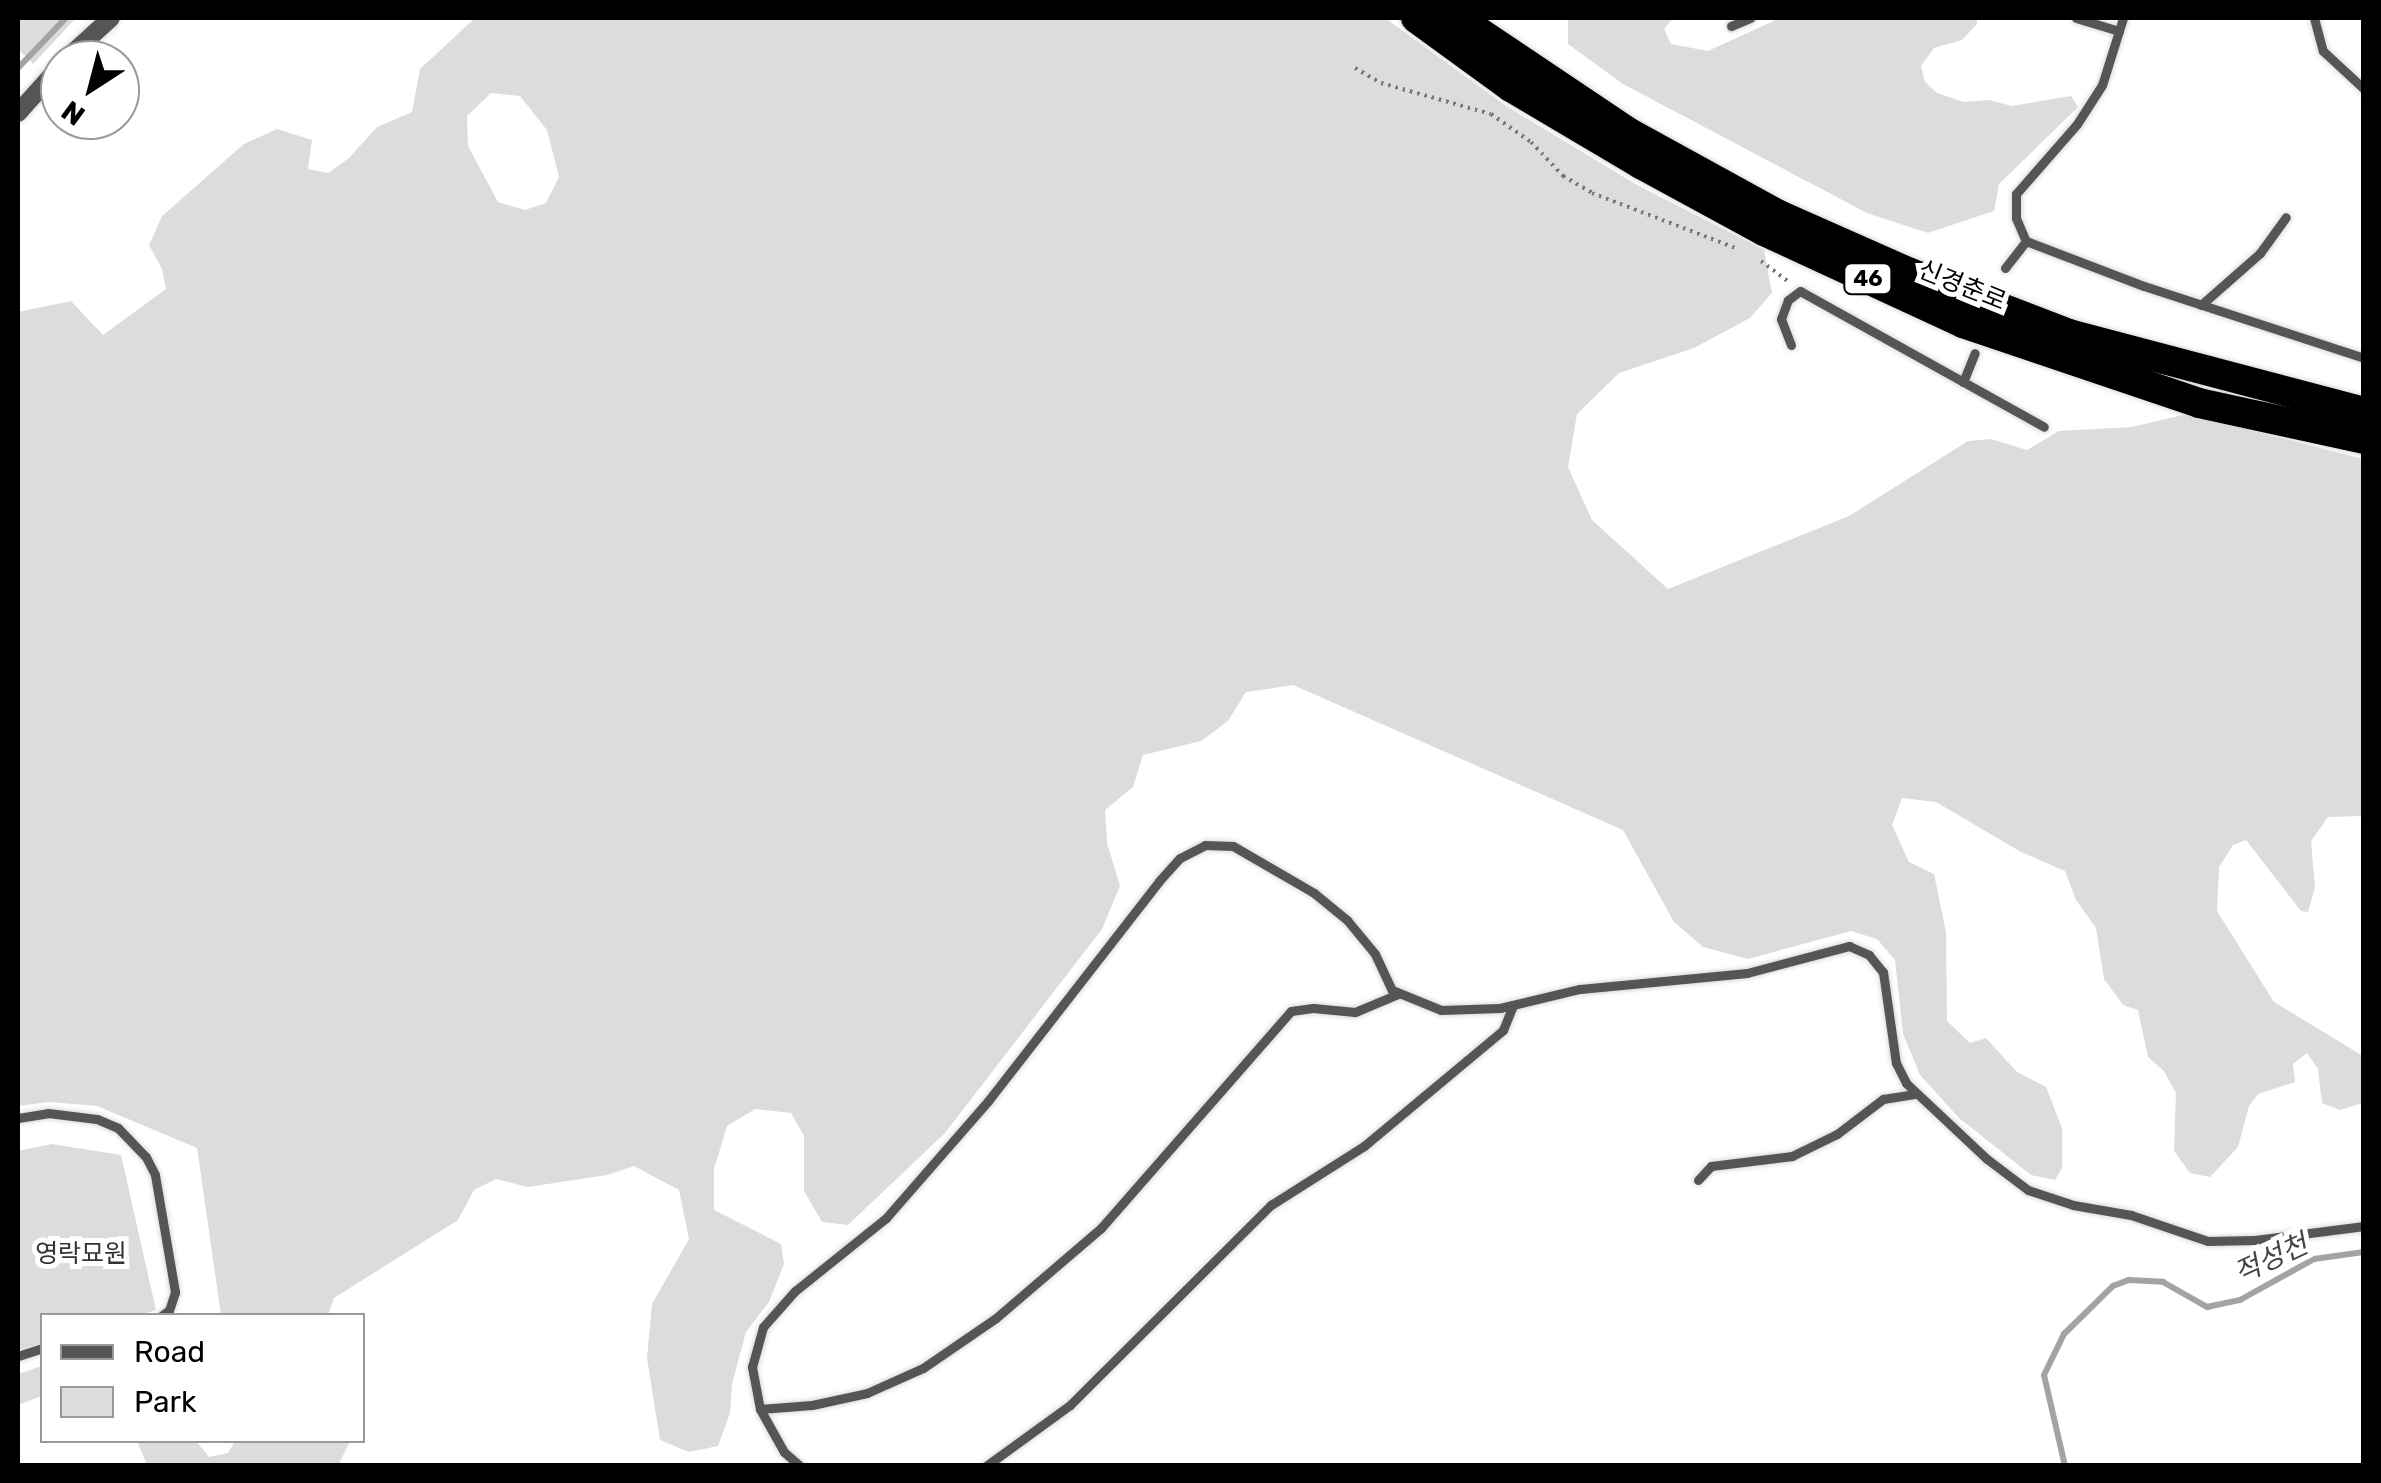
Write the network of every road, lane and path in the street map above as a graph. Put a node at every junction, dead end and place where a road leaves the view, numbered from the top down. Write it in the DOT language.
graph roads {
  1 [pos="111,18"];
  2 [pos="1416,18"];
  3 [pos="1458,18"];
  4 [pos="1750,18"];
  5 [pos="2076,18"];
  6 [pos="2123,18"];
  7 [pos="2314,18"];
  8 [pos="1731,26"];
  9 [pos="2119,31"];
  10 [pos="87,40"];
  11 [pos="1355,68"];
  12 [pos="40,88"];
  13 [pos="2364,89"];
  14 [pos="18,113"];
  15 [pos="2286,217"];
  16 [pos="2026,241"];
  17 [pos="1742,251"];
  18 [pos="1757,258"];
  19 [pos="2005,268"];
  20 [pos="1800,291"];
  21 [pos="2201,305"];
  22 [pos="1792,345"];
  23 [pos="1976,353"];
  24 [pos="2364,358"];
  25 [pos="1963,382"];
  26 [pos="2364,412"];
  27 [pos="2044,427"];
  28 [pos="2364,439"];
  29 [pos="1398,994"];
  30 [pos="1513,1004"];
  31 [pos="1916,1094"];
  32 [pos="18,1118"];
  33 [pos="1698,1180"];
  34 [pos="2364,1226"];
  35 [pos="165,1313"];
  36 [pos="760,1409"];
  37 [pos="800,1466"];
  38 [pos="986,1466"];
  1 -- 10 [label="street"];
  2 -- 28 [label="highway, 신경춘로 / 46"];
  3 -- 26 [label="highway, 신경춘로 / 46"];
  4 -- 8 [label="lane"];
  5 -- 9 [label="lane"];
  6 -- 9 [label="lane"];
  7 -- 13 [label="lane"];
  9 -- 16 [label="lane"];
  11 -- 17 [label="path"];
  12 -- 14 [label="street"];
  15 -- 21 [label="lane"];
  16 -- 19 [label="lane"];
  16 -- 21 [label="lane"];
  18 -- 20 [label="path"];
  20 -- 22 [label="lane"];
  20 -- 25 [label="lane"];
  21 -- 24 [label="lane"];
  23 -- 25 [label="lane"];
  25 -- 27 [label="lane"];
  29 -- 30 [label="lane"];
  29 -- 36 [label="lane"];
  29 -- 36 [label="lane"];
  30 -- 31 [label="lane"];
  30 -- 38 [label="lane"];
  31 -- 33 [label="lane"];
  31 -- 34 [label="lane"];
  32 -- 35 [label="lane"];
  36 -- 37 [label="lane"];
}
